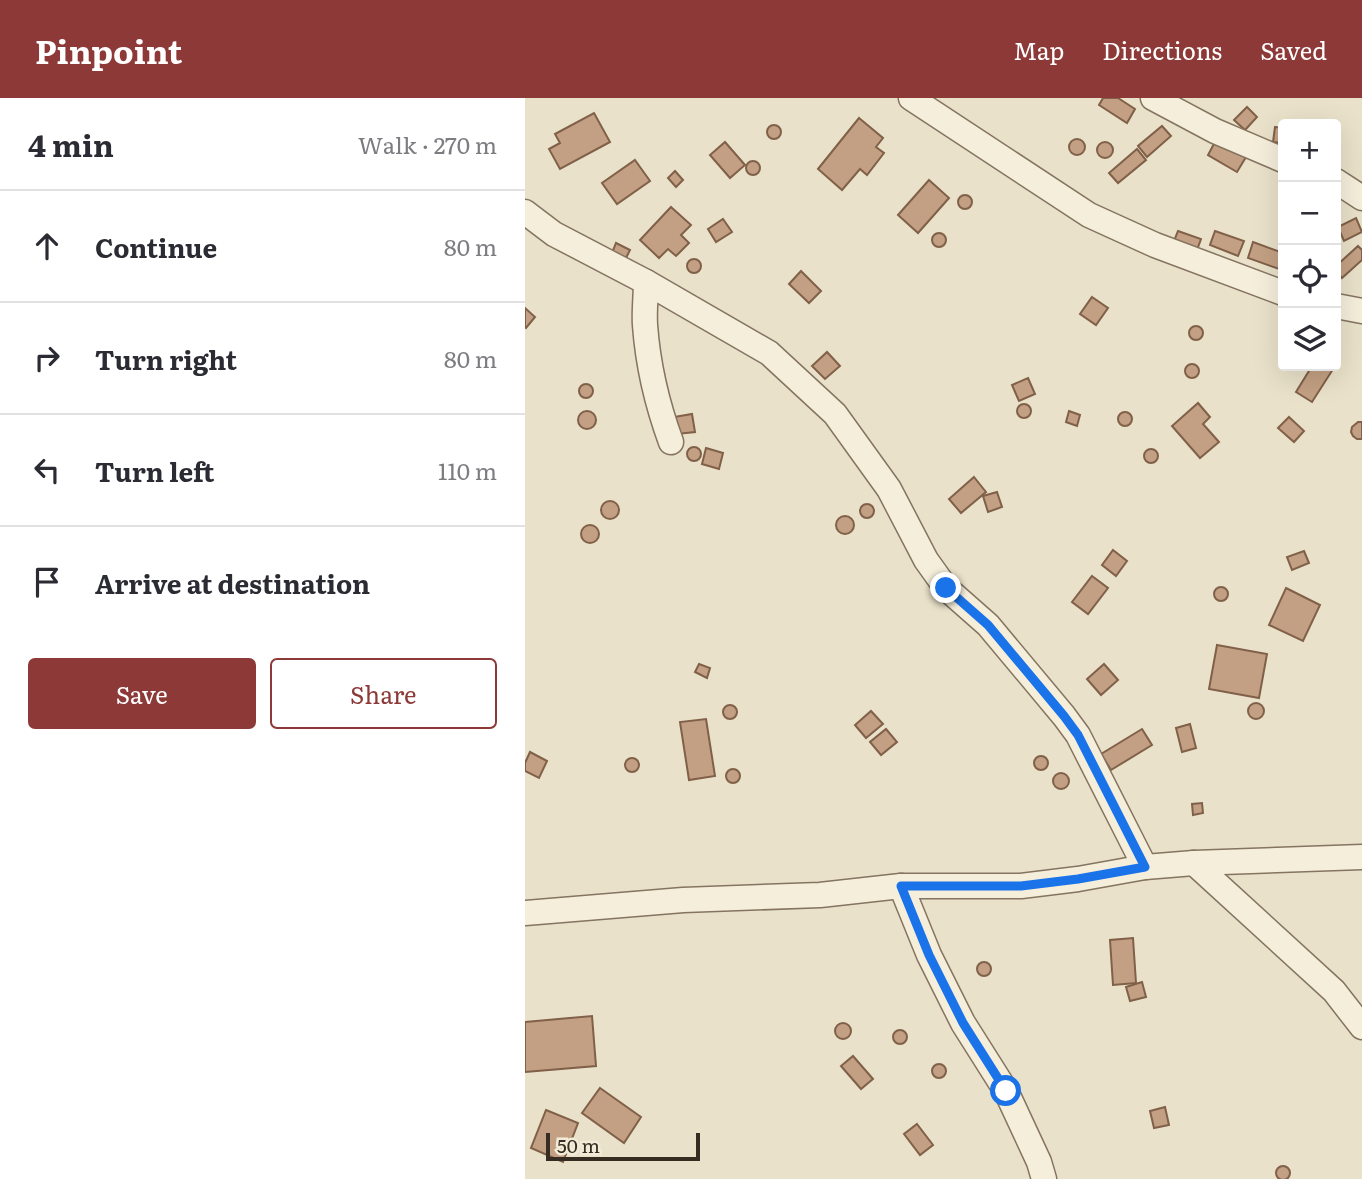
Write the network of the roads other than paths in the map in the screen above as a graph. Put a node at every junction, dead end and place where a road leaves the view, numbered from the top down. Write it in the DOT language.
graph roads {
  1 [pos="911,98"];
  2 [pos="1153,98"];
  3 [pos="1278,158"];
  4 [pos="1338,182"];
  5 [pos="1362,198"];
  6 [pos="525,212"];
  7 [pos="646,282"];
  8 [pos="1278,291"];
  9 [pos="1341,307"];
  10 [pos="1362,311"];
  11 [pos="671,442"];
  12 [pos="1362,857"];
  13 [pos="1194,863"];
  14 [pos="1145,867"];
  15 [pos="901,886"];
  16 [pos="525,913"];
  17 [pos="1362,1027"];
  18 [pos="1044,1179"];
  1 -- 8 [label="street"];
  2 -- 3 [label="street"];
  4 -- 5 [label="street"];
  6 -- 7 [label="street"];
  7 -- 11 [label="street"];
  7 -- 14 [label="street"];
  9 -- 10 [label="street"];
  12 -- 13 [label="street"];
  13 -- 14 [label="street"];
  13 -- 17 [label="street"];
  14 -- 15 [label="street"];
  15 -- 16 [label="street"];
  15 -- 18 [label="street"];
}
